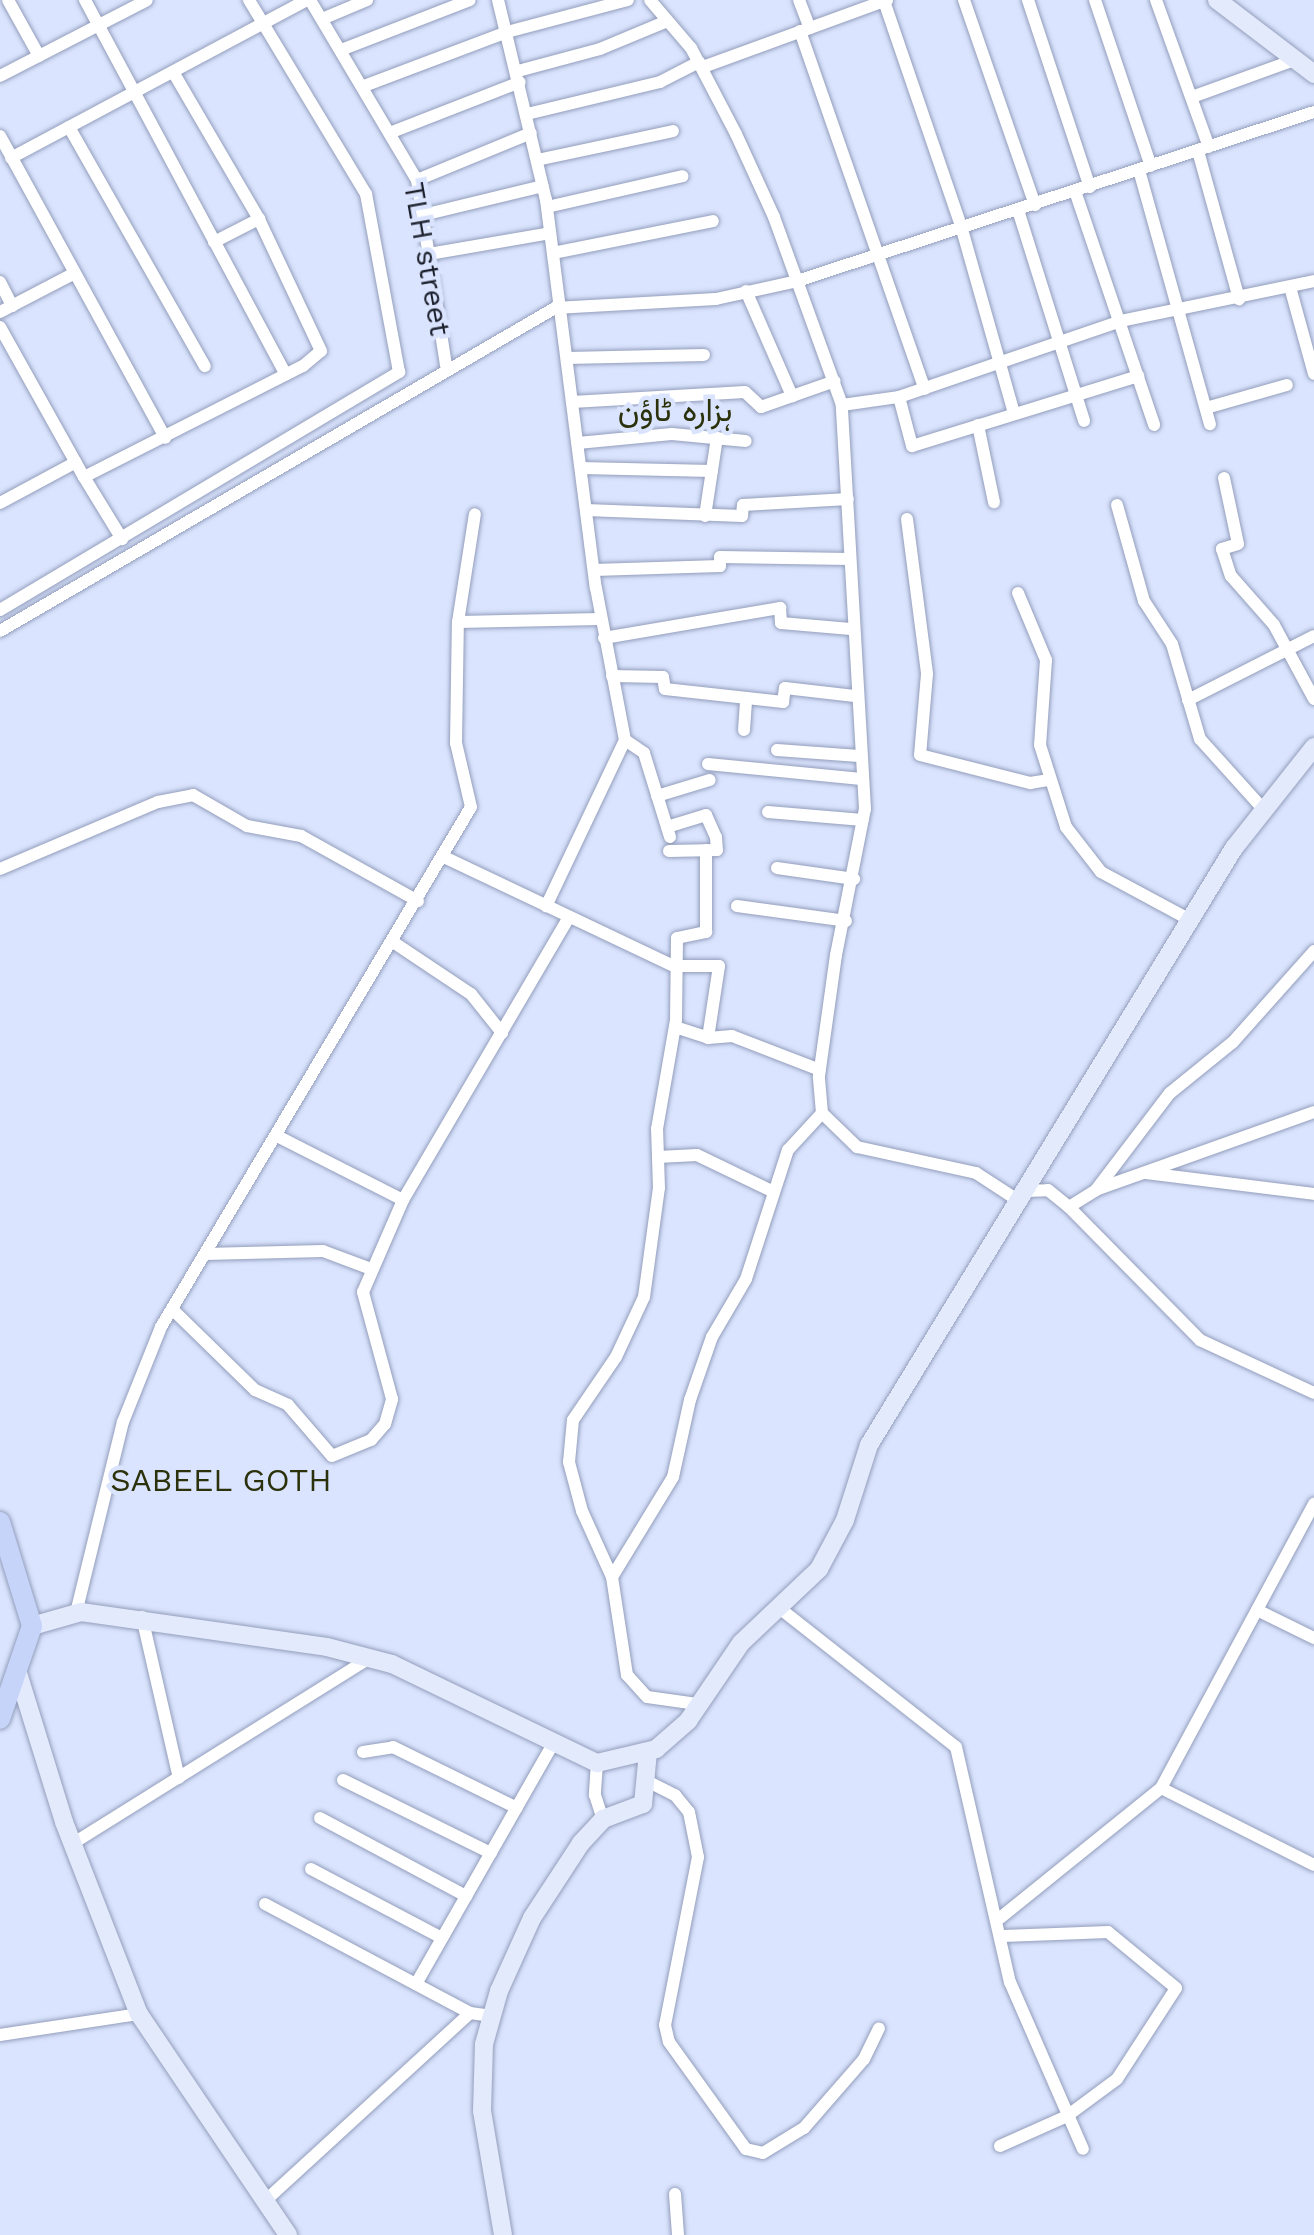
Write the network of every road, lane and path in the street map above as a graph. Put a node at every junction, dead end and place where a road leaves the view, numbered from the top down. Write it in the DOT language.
graph roads {
  1 [pos="8,0"];
  2 [pos="86,0"];
  3 [pos="147,0"];
  4 [pos="249,0"];
  5 [pos="308,0"];
  6 [pos="367,0"];
  7 [pos="470,0"];
  8 [pos="498,0"];
  9 [pos="628,0"];
  10 [pos="650,0"];
  11 [pos="799,0"];
  12 [pos="964,0"];
  13 [pos="1028,0"];
  14 [pos="1094,0"];
  15 [pos="1156,0"];
  16 [pos="1217,0"];
  17 [pos="886,1"];
  18 [pos="322,19"];
  19 [pos="665,22"];
  20 [pos="264,24"];
  21 [pos="98,25"];
  22 [pos="805,29"];
  23 [pos="507,32"];
  24 [pos="342,50"];
  25 [pos="38,56"];
  26 [pos="1297,59"];
  27 [pos="701,64"];
  28 [pos="173,72"];
  29 [pos="1314,74"];
  30 [pos="0,76"];
  31 [pos="519,77"];
  32 [pos="364,86"];
  33 [pos="135,92"];
  34 [pos="1192,97"];
  35 [pos="1314,112"];
  36 [pos="527,114"];
  37 [pos="69,127"];
  38 [pos="672,131"];
  39 [pos="392,132"];
  40 [pos="531,133"];
  41 [pos="0,136"];
  42 [pos="1204,149"];
  43 [pos="11,158"];
  44 [pos="537,160"];
  45 [pos="1145,168"];
  46 [pos="683,176"];
  47 [pos="418,180"];
  48 [pos="543,186"];
  49 [pos="1090,186"];
  50 [pos="1075,192"];
  51 [pos="1035,205"];
  52 [pos="547,207"];
  53 [pos="1018,210"];
  54 [pos="423,214"];
  55 [pos="259,219"];
  56 [pos="713,221"];
  57 [pos="960,226"];
  58 [pos="550,233"];
  59 [pos="214,242"];
  60 [pos="882,252"];
  61 [pos="553,253"];
  62 [pos="429,254"];
  63 [pos="73,274"];
  64 [pos="798,280"];
  65 [pos="1314,281"];
  66 [pos="0,282"];
  67 [pos="1290,287"];
  68 [pos="746,291"];
  69 [pos="1238,299"];
  70 [pos="560,307"];
  71 [pos="1178,308"];
  72 [pos="6,309"];
  73 [pos="1121,321"];
  74 [pos="0,328"];
  75 [pos="1060,344"];
  76 [pos="704,355"];
  77 [pos="567,358"];
  78 [pos="1000,365"];
  79 [pos="205,366"];
  80 [pos="446,366"];
  81 [pos="1314,374"];
  82 [pos="286,375"];
  83 [pos="1138,376"];
  84 [pos="835,381"];
  85 [pos="1288,385"];
  86 [pos="925,389"];
  87 [pos="1075,394"];
  88 [pos="792,396"];
  89 [pos="899,397"];
  90 [pos="572,402"];
  91 [pos="842,405"];
  92 [pos="1206,408"];
  93 [pos="1014,413"];
  94 [pos="1084,420"];
  95 [pos="1210,424"];
  96 [pos="978,425"];
  97 [pos="1154,425"];
  98 [pos="166,438"];
  99 [pos="716,438"];
  100 [pos="746,441"];
  101 [pos="578,443"];
  102 [pos="76,462"];
  103 [pos="581,468"];
  104 [pos="712,472"];
  105 [pos="84,477"];
  106 [pos="1224,478"];
  107 [pos="848,499"];
  108 [pos="994,502"];
  109 [pos="0,503"];
  110 [pos="1117,505"];
  111 [pos="586,510"];
  112 [pos="476,514"];
  113 [pos="705,516"];
  114 [pos="907,518"];
  115 [pos="122,539"];
  116 [pos="850,559"];
  117 [pos="594,570"];
  118 [pos="1018,593"];
  119 [pos="0,610"];
  120 [pos="600,619"];
  121 [pos="458,622"];
  122 [pos="851,629"];
  123 [pos="0,631"];
  124 [pos="1314,636"];
  125 [pos="604,638"];
  126 [pos="1284,652"];
  127 [pos="612,676"];
  128 [pos="855,696"];
  129 [pos="746,698"];
  130 [pos="1314,698"];
  131 [pos="1188,700"];
  132 [pos="744,730"];
  133 [pos="625,740"];
  134 [pos="1314,747"];
  135 [pos="777,750"];
  136 [pos="859,756"];
  137 [pos="708,764"];
  138 [pos="861,779"];
  139 [pos="710,780"];
  140 [pos="1048,780"];
  141 [pos="658,796"];
  142 [pos="1264,810"];
  143 [pos="768,812"];
  144 [pos="863,820"];
  145 [pos="669,838"];
  146 [pos="706,850"];
  147 [pos="444,857"];
  148 [pos="777,868"];
  149 [pos="0,869"];
  150 [pos="854,879"];
  151 [pos="418,901"];
  152 [pos="546,906"];
  153 [pos="737,906"];
  154 [pos="570,916"];
  155 [pos="1190,920"];
  156 [pos="846,921"];
  157 [pos="393,942"];
  158 [pos="1314,950"];
  159 [pos="674,966"];
  160 [pos="674,1027"];
  161 [pos="502,1033"];
  162 [pos="708,1038"];
  163 [pos="820,1070"];
  164 [pos="822,1112"];
  165 [pos="1314,1112"];
  166 [pos="277,1136"];
  167 [pos="658,1157"];
  168 [pos="1144,1173"];
  169 [pos="1096,1190"];
  170 [pos="774,1192"];
  171 [pos="1314,1194"];
  172 [pos="1022,1196"];
  173 [pos="404,1200"];
  174 [pos="1069,1207"];
  175 [pos="206,1254"];
  176 [pos="372,1269"];
  177 [pos="172,1308"];
  178 [pos="1314,1393"];
  179 [pos="1314,1504"];
  180 [pos="0,1522"];
  181 [pos="612,1577"];
  182 [pos="778,1607"];
  183 [pos="1257,1610"];
  184 [pos="76,1613"];
  185 [pos="142,1617"];
  186 [pos="32,1626"];
  187 [pos="1314,1638"];
  188 [pos="370,1658"];
  189 [pos="8,1668"];
  190 [pos="698,1704"];
  191 [pos="0,1719"];
  192 [pos="553,1744"];
  193 [pos="363,1752"];
  194 [pos="648,1752"];
  195 [pos="596,1763"];
  196 [pos="179,1778"];
  197 [pos="343,1780"];
  198 [pos="645,1780"];
  199 [pos="1161,1788"];
  200 [pos="517,1808"];
  201 [pos="320,1818"];
  202 [pos="604,1819"];
  203 [pos="72,1844"];
  204 [pos="491,1853"];
  205 [pos="1314,1865"];
  206 [pos="311,1869"];
  207 [pos="466,1896"];
  208 [pos="265,1904"];
  209 [pos="1000,1918"];
  210 [pos="1003,1936"];
  211 [pos="442,1938"];
  212 [pos="416,1984"];
  213 [pos="470,2013"];
  214 [pos="139,2014"];
  215 [pos="492,2016"];
  216 [pos="878,2028"];
  217 [pos="0,2036"];
  218 [pos="1067,2116"];
  219 [pos="1000,2146"];
  220 [pos="1083,2149"];
  221 [pos="675,2194"];
  222 [pos="266,2200"];
  223 [pos="288,2235"];
  224 [pos="503,2235"];
  225 [pos="678,2235"];
  1 -- 25 [label="street"];
  2 -- 21 [label="street"];
  3 -- 21 [label="street"];
  4 -- 20 [label="street"];
  5 -- 18 [label="street, TLH street"];
  5 -- 20 [label="street"];
  6 -- 18 [label="street"];
  7 -- 24 [label="street"];
  8 -- 23 [label="street"];
  9 -- 23 [label="street"];
  10 -- 19 [label="street"];
  11 -- 22 [label="street"];
  12 -- 51 [label="street"];
  13 -- 49 [label="street"];
  14 -- 45 [label="street"];
  15 -- 34 [label="street"];
  16 -- 26 [label="street"];
  17 -- 22 [label="street"];
  17 -- 57 [label="street"];
  18 -- 24 [label="street, TLH street"];
  19 -- 27 [label="street"];
  19 -- 31 [label="street"];
  20 -- 28 [label="street"];
  20 -- 115 [label="street"];
  21 -- 25 [label="street"];
  21 -- 33 [label="street"];
  22 -- 27 [label="street"];
  22 -- 60 [label="street"];
  23 -- 31 [label="street"];
  23 -- 32 [label="street"];
  24 -- 32 [label="street, TLH street"];
  25 -- 30 [label="street"];
  26 -- 29 [label="street"];
  26 -- 34 [label="street"];
  27 -- 36 [label="street"];
  27 -- 64 [label="street"];
  28 -- 33 [label="street"];
  28 -- 55 [label="street"];
  31 -- 36 [label="street"];
  31 -- 39 [label="street"];
  32 -- 39 [label="street, TLH street"];
  33 -- 37 [label="street"];
  33 -- 59 [label="street"];
  34 -- 42 [label="street"];
  35 -- 42 [label="street"];
  36 -- 40 [label="street"];
  37 -- 43 [label="street"];
  37 -- 79 [label="street"];
  38 -- 44 [label="street"];
  39 -- 47 [label="street, TLH street"];
  40 -- 44 [label="street"];
  40 -- 47 [label="street"];
  41 -- 43 [label="street"];
  42 -- 45 [label="street"];
  42 -- 69 [label="street"];
  43 -- 63 [label="street"];
  44 -- 48 [label="street"];
  45 -- 49 [label="street"];
  45 -- 71 [label="street"];
  46 -- 52 [label="street"];
  47 -- 54 [label="street, TLH street"];
  48 -- 52 [label="street"];
  48 -- 54 [label="street"];
  49 -- 50 [label="street"];
  50 -- 51 [label="street"];
  50 -- 73 [label="street"];
  51 -- 53 [label="street"];
  52 -- 58 [label="street"];
  53 -- 57 [label="street"];
  53 -- 75 [label="street"];
  54 -- 62 [label="street, TLH street"];
  55 -- 59 [label="street"];
  55 -- 82 [label="street"];
  56 -- 61 [label="street"];
  57 -- 60 [label="street"];
  57 -- 78 [label="street"];
  58 -- 61 [label="street"];
  58 -- 62 [label="street"];
  59 -- 82 [label="street"];
  60 -- 64 [label="street"];
  60 -- 86 [label="street"];
  61 -- 70 [label="street"];
  62 -- 80 [label="street, TLH street"];
  63 -- 72 [label="street"];
  63 -- 98 [label="street"];
  64 -- 68 [label="street"];
  64 -- 84 [label="street"];
  65 -- 67 [label="street"];
  66 -- 72 [label="street"];
  67 -- 69 [label="street"];
  67 -- 81 [label="street"];
  68 -- 70 [label="street"];
  68 -- 88 [label="street"];
  69 -- 71 [label="street"];
  70 -- 77 [label="street"];
  70 -- 80 [label="street"];
  71 -- 73 [label="street"];
  71 -- 92 [label="street"];
  73 -- 75 [label="street"];
  73 -- 83 [label="street"];
  74 -- 102 [label="street"];
  75 -- 78 [label="street"];
  75 -- 87 [label="street"];
  76 -- 77 [label="street"];
  77 -- 90 [label="street"];
  78 -- 86 [label="street"];
  78 -- 93 [label="street"];
  80 -- 123 [label="street"];
  82 -- 98 [label="street"];
  83 -- 87 [label="street"];
  83 -- 97 [label="street"];
  84 -- 88 [label="street"];
  84 -- 91 [label="street"];
  85 -- 92 [label="street"];
  86 -- 89 [label="street"];
  87 -- 93 [label="street"];
  87 -- 94 [label="street"];
  88 -- 90 [label="street"];
  89 -- 91 [label="street"];
  89 -- 96 [label="street"];
  90 -- 101 [label="street"];
  91 -- 107 [label="street"];
  92 -- 95 [label="street"];
  93 -- 96 [label="street"];
  96 -- 108 [label="street"];
  98 -- 105 [label="street"];
  99 -- 100 [label="street"];
  99 -- 101 [label="street"];
  99 -- 104 [label="street"];
  101 -- 103 [label="street"];
  102 -- 105 [label="street"];
  102 -- 109 [label="street"];
  103 -- 104 [label="street"];
  103 -- 111 [label="street"];
  104 -- 113 [label="street"];
  105 -- 115 [label="street"];
  106 -- 126 [label="street"];
  107 -- 113 [label="street"];
  107 -- 116 [label="street"];
  110 -- 131 [label="street"];
  111 -- 113 [label="street"];
  111 -- 117 [label="street"];
  112 -- 121 [label="street"];
  114 -- 140 [label="street"];
  115 -- 119 [label="street"];
  116 -- 117 [label="street"];
  116 -- 122 [label="street"];
  117 -- 120 [label="street"];
  118 -- 140 [label="street"];
  120 -- 121 [label="street"];
  120 -- 125 [label="street"];
  121 -- 147 [label="street"];
  122 -- 125 [label="street"];
  122 -- 128 [label="street"];
  124 -- 126 [label="street"];
  125 -- 127 [label="street"];
  126 -- 130 [label="street"];
  126 -- 131 [label="street"];
  127 -- 129 [label="street"];
  127 -- 133 [label="street"];
  128 -- 129 [label="street"];
  128 -- 136 [label="street"];
  129 -- 132 [label="street"];
  131 -- 142 [label="street"];
  133 -- 141 [label="street"];
  133 -- 152 [label="street"];
  134 -- 142 [label="street"];
  135 -- 136 [label="street"];
  136 -- 138 [label="street"];
  137 -- 138 [label="street"];
  138 -- 144 [label="street"];
  139 -- 141 [label="street"];
  140 -- 155 [label="street"];
  141 -- 145 [label="street"];
  142 -- 155 [label="street"];
  143 -- 144 [label="street"];
  144 -- 150 [label="street"];
  145 -- 146 [label="street"];
  145 -- 146 [label="street"];
  146 -- 159 [label="street"];
  147 -- 151 [label="street"];
  147 -- 152 [label="street"];
  148 -- 150 [label="street"];
  149 -- 151 [label="street"];
  150 -- 156 [label="street"];
  151 -- 157 [label="street"];
  152 -- 154 [label="street"];
  153 -- 156 [label="street"];
  154 -- 159 [label="street"];
  154 -- 161 [label="street"];
  155 -- 172 [label="street"];
  156 -- 163 [label="street"];
  157 -- 161 [label="street"];
  157 -- 166 [label="street"];
  158 -- 169 [label="street"];
  159 -- 160 [label="street"];
  159 -- 162 [label="street"];
  160 -- 162 [label="street"];
  160 -- 167 [label="street"];
  161 -- 173 [label="street"];
  162 -- 163 [label="street"];
  163 -- 164 [label="street"];
  164 -- 170 [label="street"];
  164 -- 172 [label="street"];
  165 -- 168 [label="street"];
  166 -- 173 [label="street"];
  166 -- 175 [label="street"];
  167 -- 170 [label="street"];
  167 -- 181 [label="street"];
  168 -- 169 [label="street"];
  168 -- 171 [label="street"];
  169 -- 174 [label="street"];
  170 -- 181 [label="street"];
  172 -- 174 [label="street"];
  172 -- 182 [label="street"];
  173 -- 176 [label="street"];
  174 -- 178 [label="street"];
  175 -- 176 [label="street"];
  175 -- 177 [label="street"];
  176 -- 177 [label="street"];
  177 -- 184 [label="street"];
  179 -- 183 [label="street"];
  180 -- 186 [label="main road"];
  181 -- 190 [label="street"];
  182 -- 190 [label="street"];
  182 -- 209 [label="street"];
  183 -- 187 [label="street"];
  183 -- 199 [label="street"];
  184 -- 185 [label="street"];
  184 -- 186 [label="street"];
  185 -- 188 [label="street"];
  185 -- 196 [label="street"];
  186 -- 189 [label="main road"];
  188 -- 192 [label="street"];
  188 -- 196 [label="street"];
  189 -- 191 [label="main road"];
  189 -- 203 [label="street"];
  190 -- 194 [label="street"];
  192 -- 195 [label="street"];
  192 -- 200 [label="street"];
  193 -- 200 [label="street"];
  194 -- 195 [label="street"];
  194 -- 198 [label="street"];
  195 -- 202 [label="street"];
  196 -- 203 [label="street"];
  197 -- 204 [label="street"];
  198 -- 202 [label="street"];
  198 -- 216 [label="street"];
  199 -- 205 [label="street"];
  199 -- 209 [label="street"];
  200 -- 204 [label="street"];
  201 -- 207 [label="street"];
  202 -- 215 [label="street"];
  203 -- 214 [label="street"];
  204 -- 207 [label="street"];
  206 -- 211 [label="street"];
  207 -- 211 [label="street"];
  208 -- 212 [label="street"];
  209 -- 210 [label="street"];
  210 -- 218 [label="street"];
  210 -- 218 [label="street"];
  211 -- 212 [label="street"];
  212 -- 213 [label="street"];
  213 -- 215 [label="street"];
  213 -- 222 [label="street"];
  214 -- 217 [label="street"];
  214 -- 222 [label="street"];
  215 -- 224 [label="street"];
  218 -- 219 [label="street"];
  218 -- 220 [label="street"];
  221 -- 225 [label="street"];
  222 -- 223 [label="street"];
}
